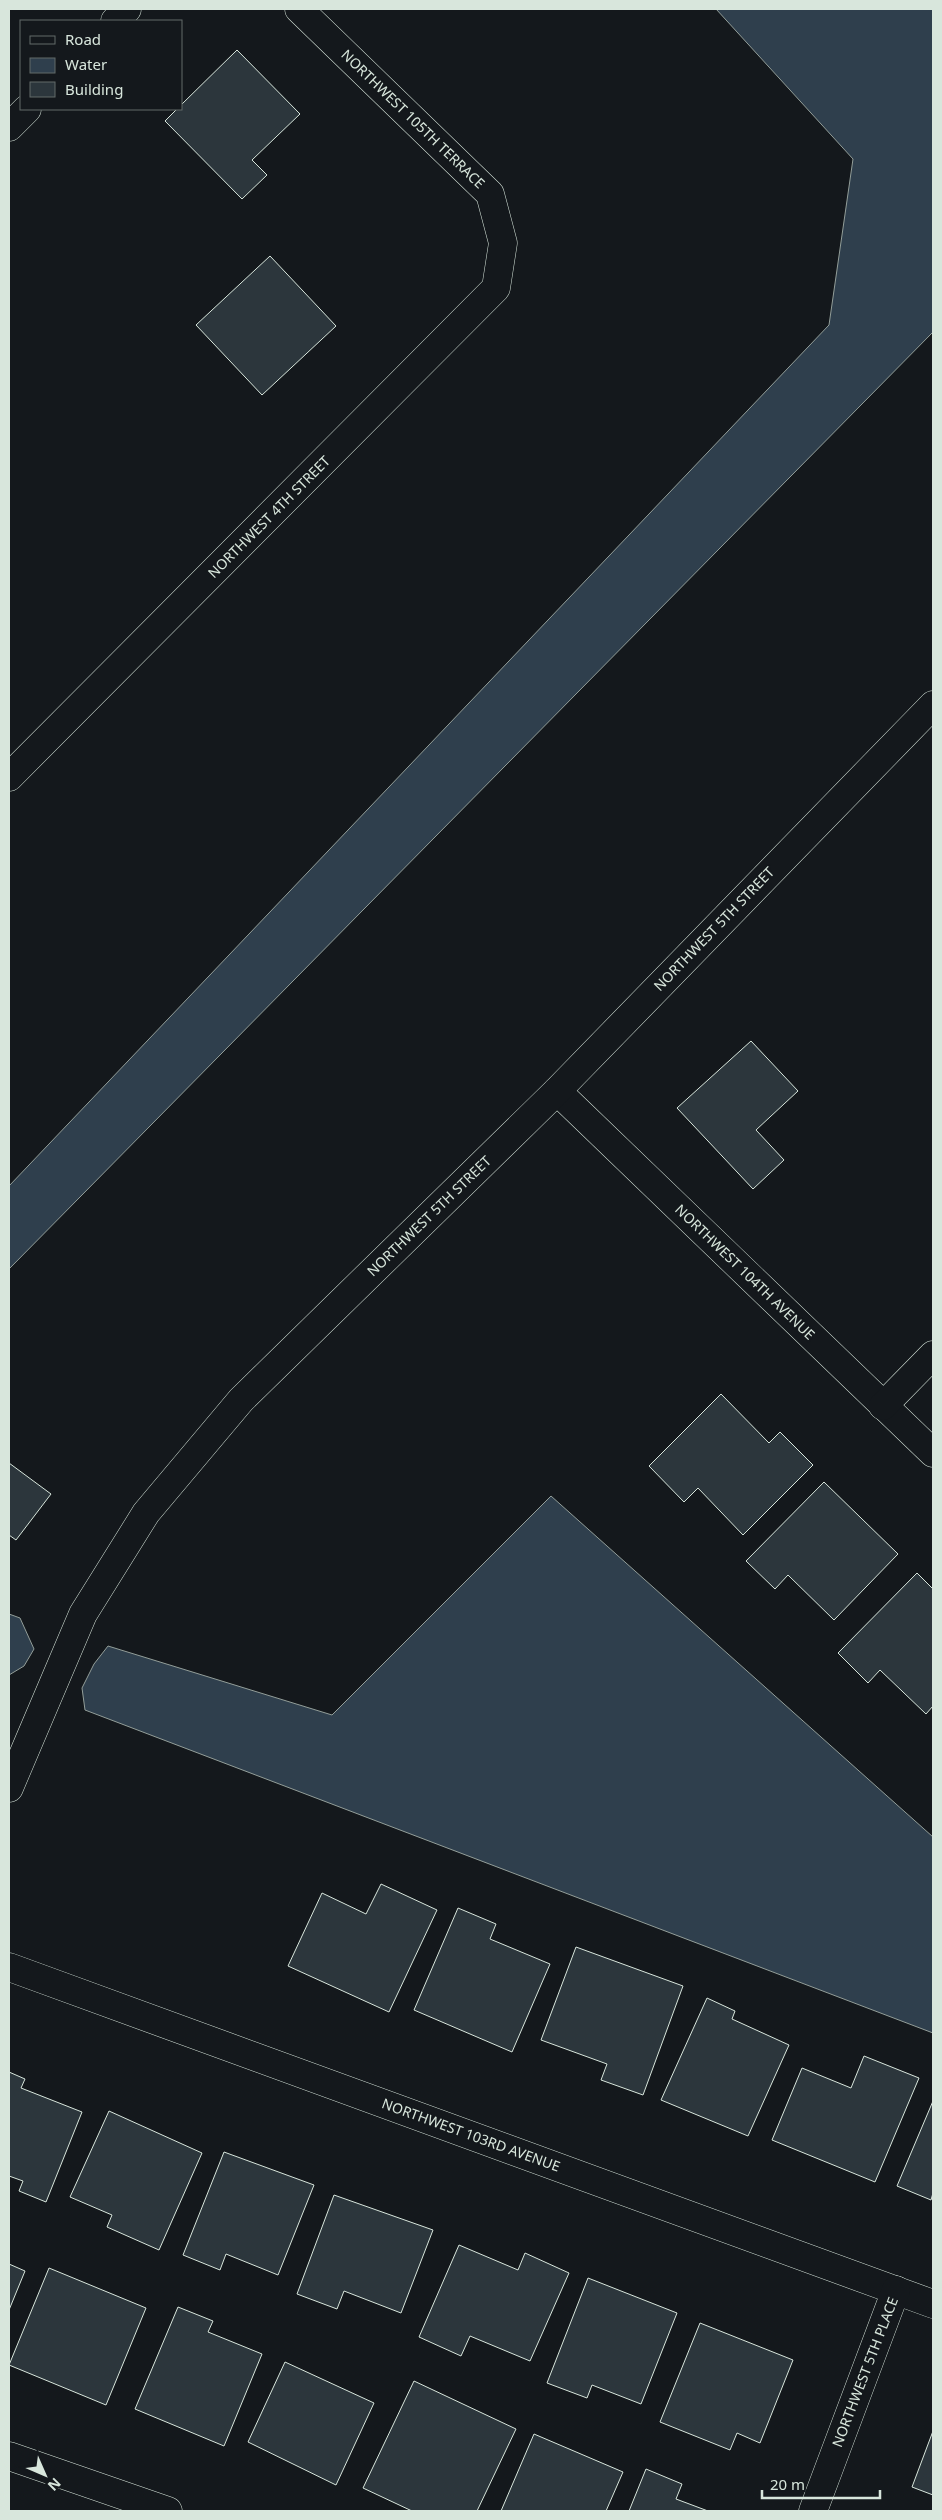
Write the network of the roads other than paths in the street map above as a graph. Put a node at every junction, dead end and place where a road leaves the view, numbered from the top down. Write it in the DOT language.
graph roads {
  1 [pos="127,9"];
  2 [pos="299,9"];
  3 [pos="116,20"];
  4 [pos="26,110"];
  5 [pos="9,127"];
  6 [pos="503,243"];
  7 [pos="933,705"];
  8 [pos="9,778"];
  9 [pos="557,1091"];
  10 [pos="933,1355"];
  11 [pos="883,1406"];
  12 [pos="933,1453"];
  13 [pos="9,1788"];
  14 [pos="9,1967"];
  15 [pos="896,2290"];
  16 [pos="933,2304"];
  17 [pos="9,2456"];
  18 [pos="168,2511"];
  19 [pos="813,2511"];
  1 -- 3 [label="street"];
  2 -- 6 [label="street, NORTHWEST 105TH TERRACE"];
  4 -- 5 [label="street"];
  6 -- 8 [label="street, NORTHWEST 4TH STREET"];
  7 -- 9 [label="street, NORTHWEST 5TH STREET"];
  9 -- 11 [label="street, NORTHWEST 104TH AVENUE"];
  9 -- 13 [label="street, NORTHWEST 5TH STREET"];
  10 -- 11 [label="street"];
  11 -- 12 [label="street, NORTHWEST 104TH AVENUE"];
  14 -- 15 [label="street, NORTHWEST 103RD AVENUE"];
  15 -- 16 [label="street, NORTHWEST 103RD AVENUE"];
  15 -- 19 [label="street, NORTHWEST 5TH PLACE"];
  17 -- 18 [label="street"];
}
